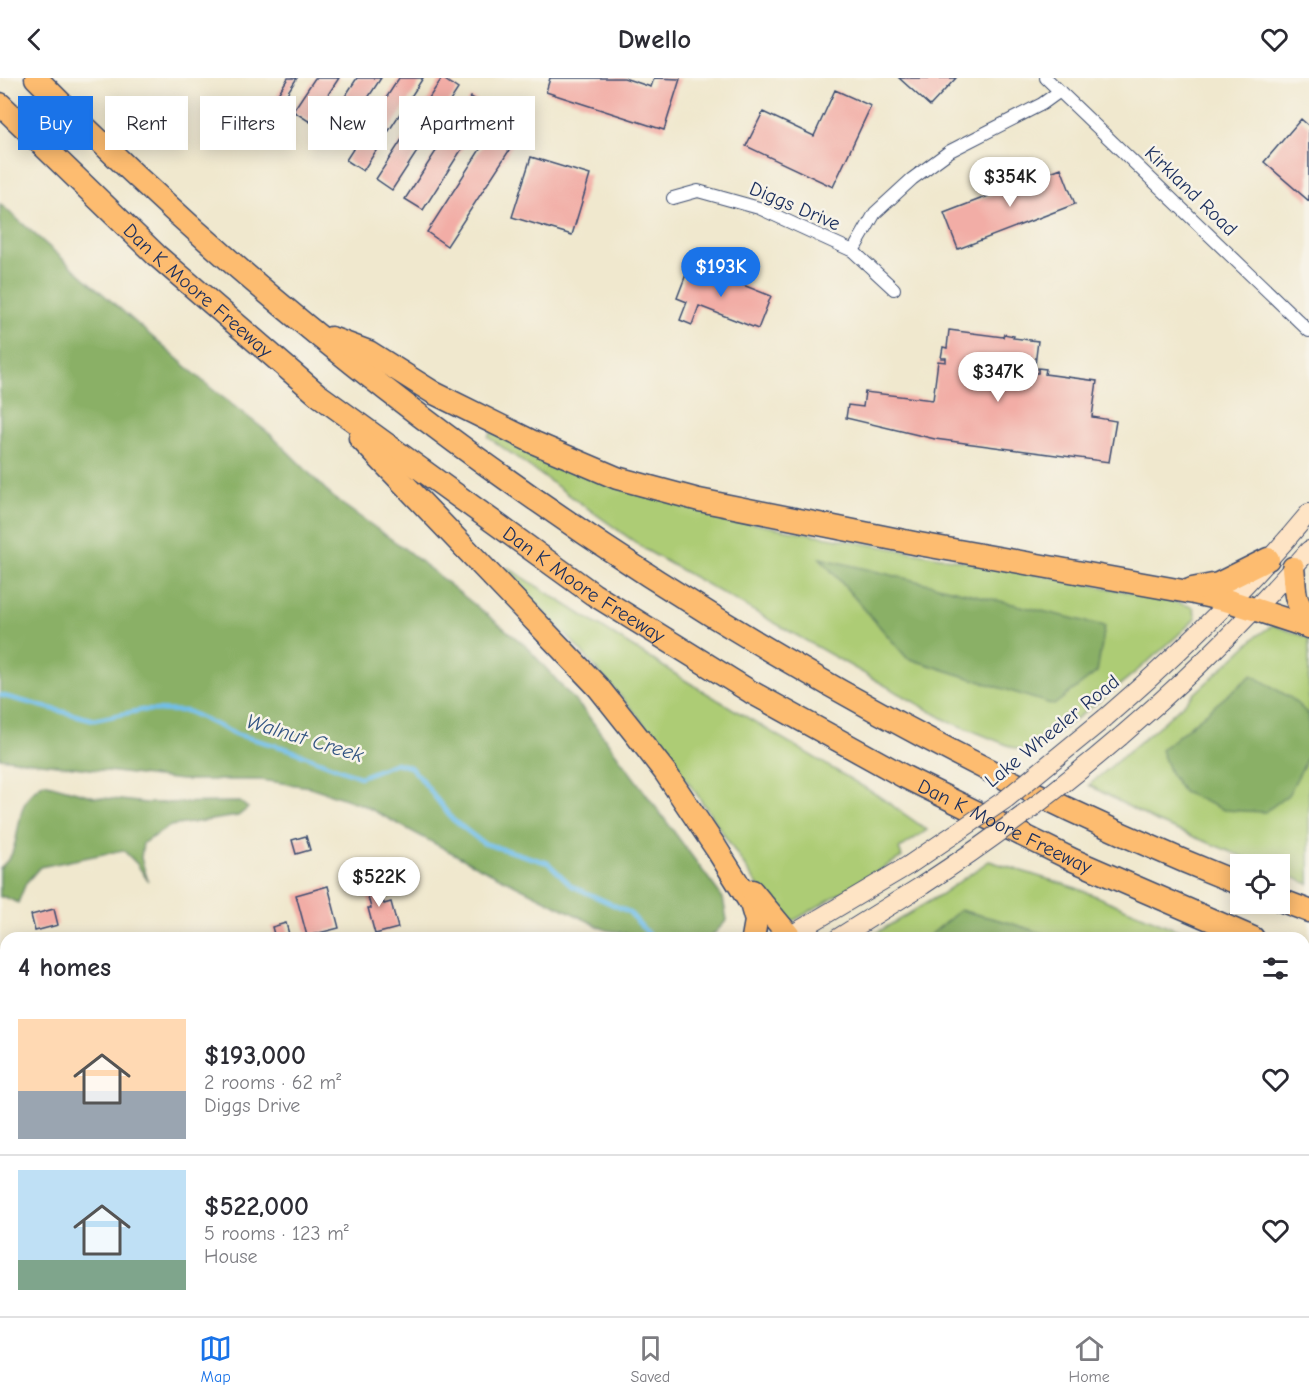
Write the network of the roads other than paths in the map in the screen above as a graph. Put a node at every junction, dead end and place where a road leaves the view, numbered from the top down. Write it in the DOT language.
graph roads {
  1 [pos="36,78"];
  2 [pos="1046,78"];
  3 [pos="1060,91"];
  4 [pos="0,104"];
  5 [pos="673,198"];
  6 [pos="853,251"];
  7 [pos="894,289"];
  8 [pos="1309,331"];
  9 [pos="315,333"];
  10 [pos="317,394"];
  11 [pos="1309,513"];
  12 [pos="1309,550"];
  13 [pos="1268,559"];
  14 [pos="1293,568"];
  15 [pos="1181,591"];
  16 [pos="1229,601"];
  17 [pos="1256,609"];
  18 [pos="1309,618"];
  19 [pos="1309,627"];
  20 [pos="716,848"];
  21 [pos="1230,880"];
  22 [pos="1290,904"];
  23 [pos="1309,911"];
  24 [pos="754,932"];
  25 [pos="785,932"];
  26 [pos="797,932"];
  27 [pos="848,932"];
  28 [pos="1239,932"];
  1 -- 9 [label="highway, Dan K Moore Freeway"];
  2 -- 3 [label="street, Kirkland Road"];
  3 -- 6 [label="street, Diggs Drive"];
  3 -- 8 [label="street, Kirkland Road"];
  4 -- 10 [label="highway, Dan K Moore Freeway"];
  5 -- 6 [label="street, Diggs Drive"];
  6 -- 7 [label="street"];
  9 -- 15 [label="highway"];
  9 -- 21 [label="highway, Dan K Moore Freeway"];
  10 -- 20 [label="highway"];
  10 -- 28 [label="highway, Dan K Moore Freeway"];
  11 -- 13 [label="main road, Lake Wheeler Road"];
  12 -- 14 [label="main road"];
  13 -- 15 [label="highway"];
  13 -- 16 [label="main road, Lake Wheeler Road"];
  14 -- 17 [label="main road"];
  14 -- 18 [label="highway"];
  15 -- 16 [label="highway"];
  16 -- 17 [label="highway"];
  16 -- 26 [label="main road, Lake Wheeler Road, bridge"];
  17 -- 19 [label="highway"];
  17 -- 27 [label="main road, bridge"];
  20 -- 24 [label="highway"];
  20 -- 25 [label="highway"];
  22 -- 23 [label="highway"];
}
